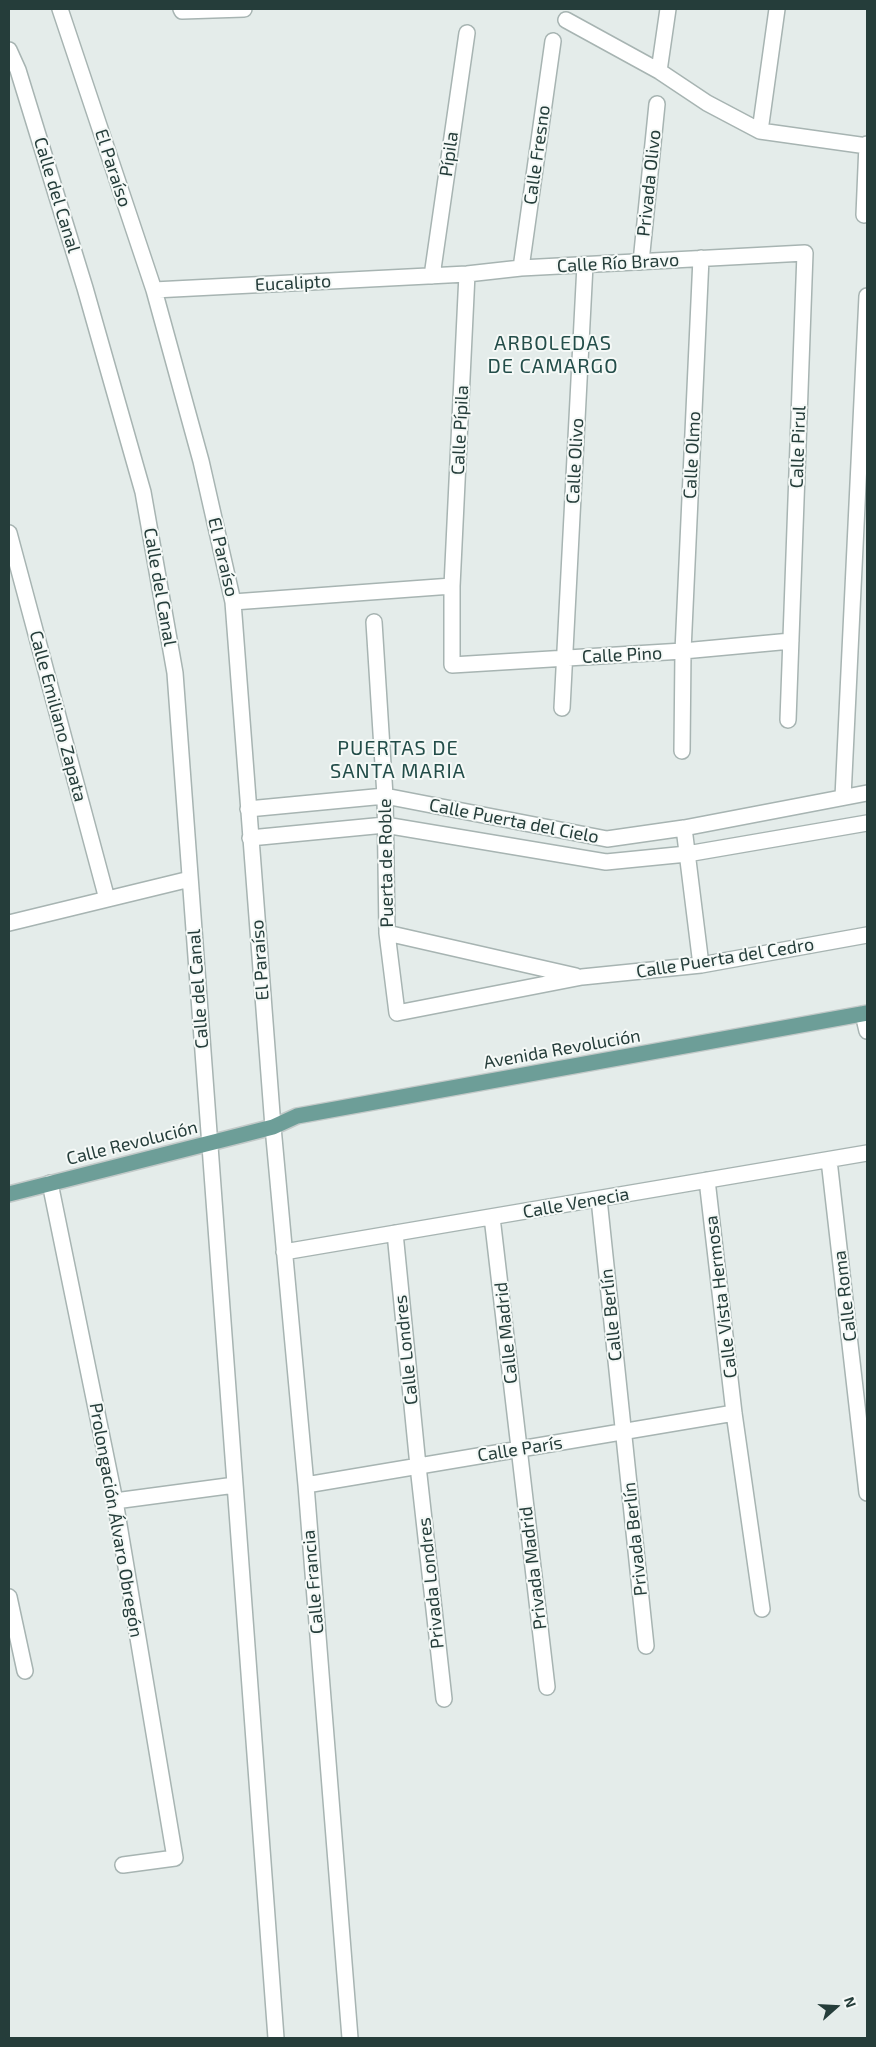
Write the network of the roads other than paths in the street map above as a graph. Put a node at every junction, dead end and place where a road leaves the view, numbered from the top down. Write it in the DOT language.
graph roads {
  1 [pos="60,9"];
  2 [pos="181,9"];
  3 [pos="244,9"];
  4 [pos="668,9"];
  5 [pos="777,9"];
  6 [pos="566,20"];
  7 [pos="467,33"];
  8 [pos="553,41"];
  9 [pos="9,50"];
  10 [pos="658,71"];
  11 [pos="657,104"];
  12 [pos="760,131"];
  13 [pos="867,145"];
  14 [pos="864,215"];
  15 [pos="805,253"];
  16 [pos="700,258"];
  17 [pos="641,262"];
  18 [pos="585,265"];
  19 [pos="521,268"];
  20 [pos="467,274"];
  21 [pos="432,276"];
  22 [pos="154,290"];
  23 [pos="867,296"];
  24 [pos="9,533"];
  25 [pos="452,586"];
  26 [pos="233,602"];
  27 [pos="374,622"];
  28 [pos="790,641"];
  29 [pos="683,651"];
  30 [pos="564,658"];
  31 [pos="452,665"];
  32 [pos="562,708"];
  33 [pos="788,720"];
  34 [pos="682,750"];
  35 [pos="867,793"];
  36 [pos="385,796"];
  37 [pos="843,797"];
  38 [pos="248,809"];
  39 [pos="867,822"];
  40 [pos="385,825"];
  41 [pos="684,828"];
  42 [pos="250,838"];
  43 [pos="687,854"];
  44 [pos="190,880"];
  45 [pos="107,899"];
  46 [pos="9,923"];
  47 [pos="387,933"];
  48 [pos="867,935"];
  49 [pos="701,965"];
  50 [pos="582,977"];
  51 [pos="397,1013"];
  52 [pos="865,1013"];
  53 [pos="867,1031"];
  54 [pos="269,1128"];
  55 [pos="215,1141"];
  56 [pos="867,1153"];
  57 [pos="829,1160"];
  58 [pos="707,1180"];
  59 [pos="50,1183"];
  60 [pos="9,1194"];
  61 [pos="599,1199"];
  62 [pos="492,1217"];
  63 [pos="395,1233"];
  64 [pos="284,1252"];
  65 [pos="734,1413"];
  66 [pos="623,1432"];
  67 [pos="519,1449"];
  68 [pos="418,1466"];
  69 [pos="235,1485"];
  70 [pos="306,1485"];
  71 [pos="867,1493"];
  72 [pos="115,1501"];
  73 [pos="10,1601"];
  74 [pos="762,1609"];
  75 [pos="646,1646"];
  76 [pos="25,1671"];
  77 [pos="547,1687"];
  78 [pos="444,1700"];
  79 [pos="123,1865"];
  80 [pos="276,2038"];
  81 [pos="350,2038"];
  1 -- 22 [label="street, El Paraíso"];
  2 -- 3 [label="street"];
  4 -- 10 [label="street"];
  5 -- 12 [label="street"];
  6 -- 10 [label="street"];
  7 -- 21 [label="street, Pípila"];
  8 -- 19 [label="street, Calle Fresno"];
  9 -- 44 [label="street, Calle del Canal"];
  10 -- 12 [label="street"];
  11 -- 17 [label="street, Privada Olivo"];
  12 -- 13 [label="street"];
  13 -- 14 [label="street"];
  15 -- 16 [label="street, Calle Río Bravo"];
  15 -- 28 [label="street, Calle Pirul"];
  16 -- 17 [label="street, Calle Río Bravo"];
  16 -- 29 [label="street, Calle Olmo"];
  17 -- 18 [label="street, Calle Río Bravo"];
  18 -- 19 [label="street, Calle Río Bravo"];
  18 -- 30 [label="street, Calle Olivo"];
  19 -- 20 [label="street, Calle Río Bravo"];
  20 -- 21 [label="street, Calle Río Bravo"];
  20 -- 25 [label="street, Calle Pípila"];
  21 -- 22 [label="street, Eucalipto"];
  22 -- 26 [label="street, El Paraíso"];
  23 -- 37 [label="street"];
  24 -- 45 [label="street, Calle Emiliano Zapata"];
  25 -- 26 [label="street"];
  25 -- 31 [label="street, Calle Pípila"];
  26 -- 38 [label="street, El Paraíso"];
  27 -- 36 [label="street, Puerta de Roble"];
  28 -- 29 [label="street, Calle Pino"];
  28 -- 33 [label="street, Calle Pirul"];
  29 -- 30 [label="street, Calle Pino"];
  29 -- 34 [label="street, Calle Olmo"];
  30 -- 31 [label="street, Calle Pino"];
  30 -- 32 [label="street"];
  35 -- 37 [label="street, Calle Puerta del Cielo"];
  36 -- 38 [label="street, Calle Puerta del Cielo"];
  36 -- 40 [label="street, Puerta de Roble"];
  36 -- 41 [label="street, Calle Puerta del Cielo"];
  37 -- 41 [label="street, Calle Puerta del Cielo"];
  38 -- 42 [label="street, El Paraíso"];
  39 -- 43 [label="street, Calle Puerta del Cielo"];
  40 -- 42 [label="street, Calle Puerta del Cielo"];
  40 -- 43 [label="street, Calle Puerta del Cielo"];
  40 -- 47 [label="street, Puerta de Roble"];
  41 -- 43 [label="street"];
  42 -- 54 [label="street, El Paraíso"];
  43 -- 49 [label="street"];
  44 -- 45 [label="street"];
  44 -- 55 [label="street, Calle del Canal"];
  45 -- 46 [label="street"];
  47 -- 50 [label="street, Calle Puerta del Cedro"];
  47 -- 51 [label="street, Puerta de Roble"];
  48 -- 49 [label="street, Calle Puerta del Cedro"];
  49 -- 50 [label="street, Calle Puerta del Cedro"];
  50 -- 51 [label="street, Calle Puerta del Cedro"];
  52 -- 53 [label="street"];
  52 -- 54 [label="main road, Avenida Revolución"];
  54 -- 55 [label="main road, Calle Revolución"];
  54 -- 64 [label="street, Calle Francia"];
  55 -- 59 [label="main road, Calle Revolución"];
  55 -- 69 [label="street"];
  56 -- 57 [label="street, Calle Venecia"];
  57 -- 58 [label="street, Calle Venecia"];
  57 -- 71 [label="street, Calle Roma"];
  58 -- 61 [label="street, Calle Venecia"];
  58 -- 65 [label="street, Calle Vista Hermosa"];
  59 -- 60 [label="main road, Calle Revolución"];
  59 -- 72 [label="street, Prolongación Álvaro Obregón"];
  61 -- 62 [label="street, Calle Venecia"];
  61 -- 66 [label="street, Calle Berlín"];
  62 -- 63 [label="street, Calle Venecia"];
  62 -- 67 [label="street, Calle Madrid"];
  63 -- 64 [label="street, Calle Venecia"];
  63 -- 68 [label="street, Calle Londres"];
  64 -- 70 [label="street, Calle Francia"];
  65 -- 66 [label="street, Calle París"];
  65 -- 74 [label="street, Calle Vista Hermosa"];
  66 -- 67 [label="street, Calle París"];
  66 -- 75 [label="street, Privada Berlín"];
  67 -- 68 [label="street, Calle París"];
  67 -- 77 [label="street, Privada Madrid"];
  68 -- 70 [label="street, Calle París"];
  68 -- 78 [label="street, Privada Londres"];
  69 -- 72 [label="street"];
  69 -- 80 [label="street"];
  70 -- 81 [label="street, Calle Francia"];
  72 -- 79 [label="street, Prolongación Álvaro Obregón"];
  73 -- 76 [label="street"];
}
